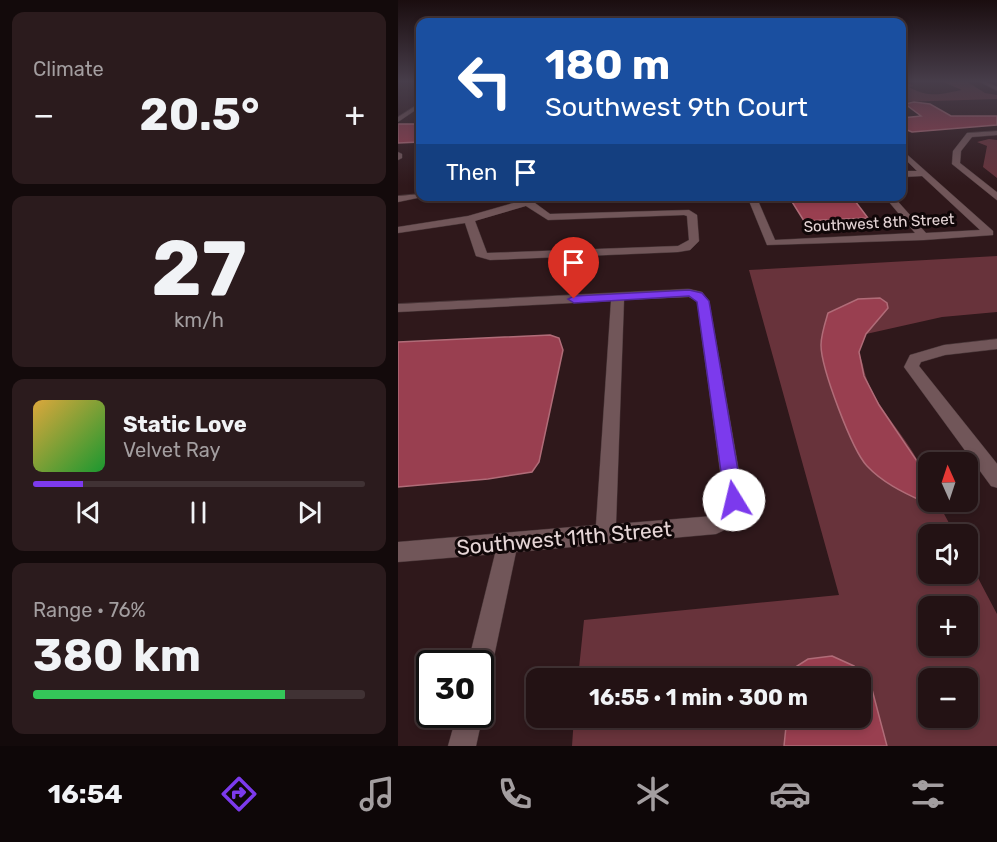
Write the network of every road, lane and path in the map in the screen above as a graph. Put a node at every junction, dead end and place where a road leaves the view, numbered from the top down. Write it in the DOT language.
graph roads {
  1 [pos="416,117"];
  2 [pos="401,119"];
  3 [pos="998,133"];
  4 [pos="906,156"];
  5 [pos="925,173"];
  6 [pos="906,174"];
  7 [pos="416,197"];
  8 [pos="398,198"];
  9 [pos="998,198"];
  10 [pos="538,201"];
  11 [pos="753,201"];
  12 [pos="892,201"];
  13 [pos="530,204"];
  14 [pos="469,219"];
  15 [pos="398,231"];
  16 [pos="924,237"];
  17 [pos="618,297"];
  18 [pos="398,308"];
  19 [pos="998,344"];
  20 [pos="998,480"];
  21 [pos="605,536"];
  22 [pos="508,543"];
  23 [pos="398,552"];
  24 [pos="484,650"];
  25 [pos="466,728"];
  26 [pos="462,746"];
  1 -- 2 [label="street"];
  3 -- 9 [label="street"];
  4 -- 5 [label="street"];
  5 -- 6 [label="street"];
  5 -- 16 [label="street, Southwest 8th Street"];
  7 -- 8 [label="street"];
  10 -- 13 [label="street"];
  11 -- 16 [label="street, Southwest 8th Street"];
  12 -- 16 [label="street"];
  13 -- 14 [label="street"];
  13 -- 14 [label="street"];
  14 -- 15 [label="street"];
  17 -- 18 [label="street"];
  17 -- 21 [label="street"];
  17 -- 21 [label="street, Southwest 11th Street"];
  19 -- 20 [label="street"];
  21 -- 22 [label="street, Southwest 11th Street"];
  22 -- 23 [label="street, Southwest 11th Street"];
  22 -- 24 [label="street"];
  25 -- 26 [label="street"];
}
